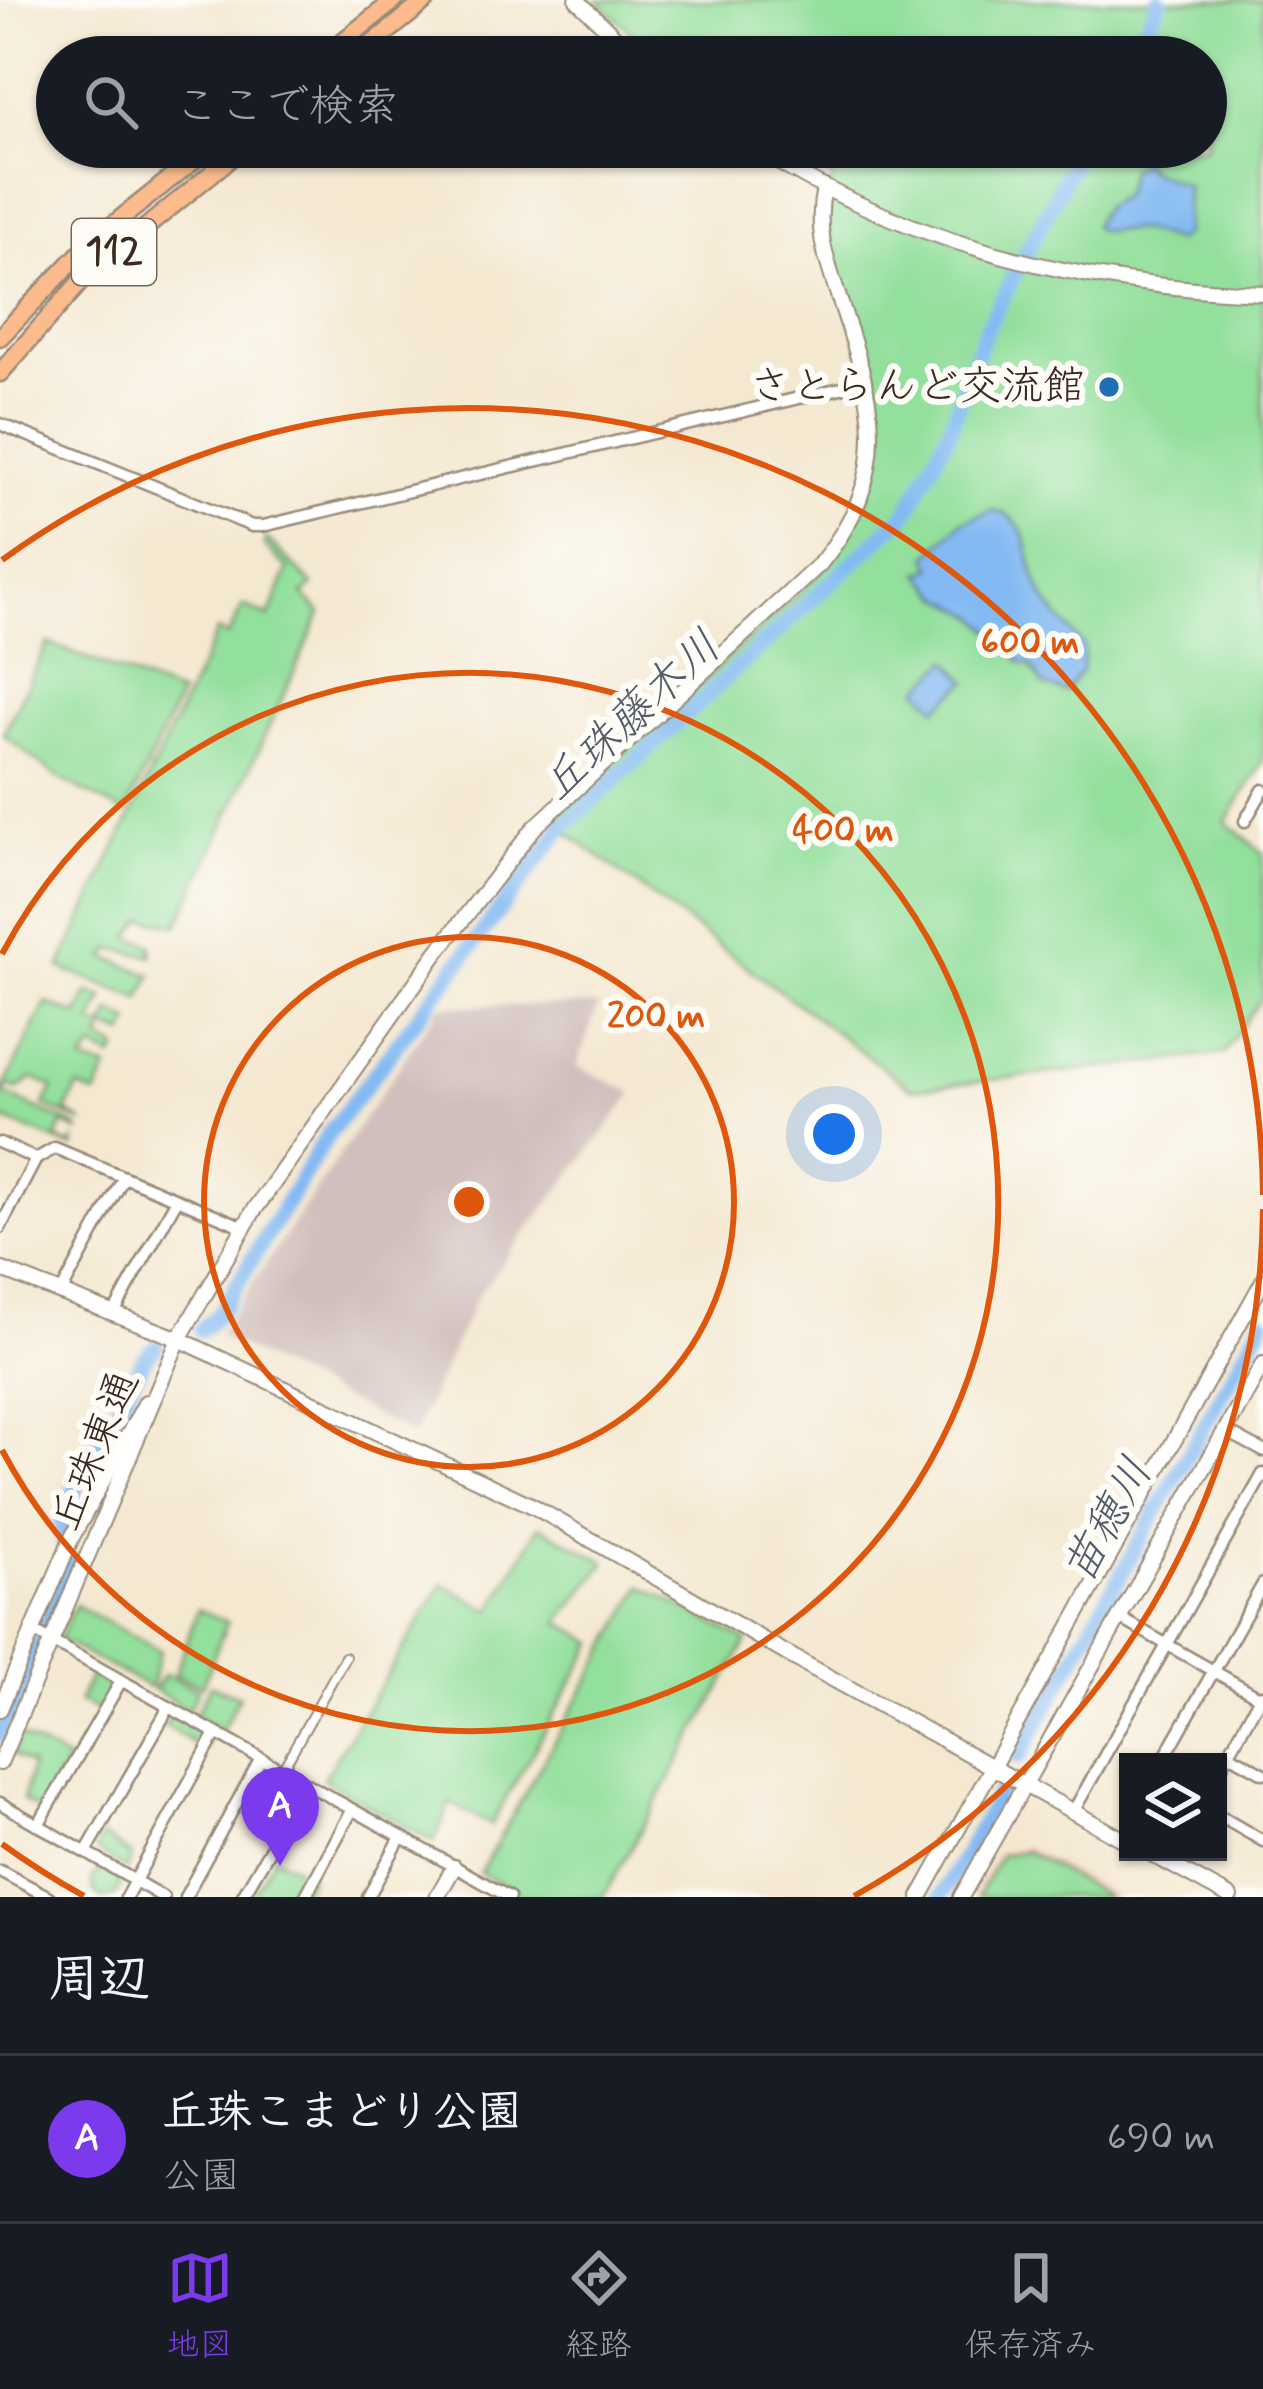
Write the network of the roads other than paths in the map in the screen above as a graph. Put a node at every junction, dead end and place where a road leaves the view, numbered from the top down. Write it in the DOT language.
graph roads {
  1 [pos="395,0"];
  2 [pos="427,0"];
  3 [pos="577,0"];
  4 [pos="350,36"];
  5 [pos="382,36"];
  6 [pos="614,36"];
  7 [pos="184,168"];
  8 [pos="219,168"];
  9 [pos="790,168"];
  10 [pos="824,187"];
  11 [pos="1263,293"];
  12 [pos="0,337"];
  13 [pos="0,373"];
  14 [pos="866,382"];
  15 [pos="0,424"];
  16 [pos="1263,790"];
  17 [pos="1244,821"];
  18 [pos="0,1143"];
  19 [pos="36,1160"];
  20 [pos="124,1177"];
  21 [pos="177,1199"];
  22 [pos="5,1206"];
  23 [pos="244,1227"];
  24 [pos="0,1228"];
  25 [pos="0,1269"];
  26 [pos="1263,1281"];
  27 [pos="61,1293"];
  28 [pos="115,1311"];
  29 [pos="179,1339"];
  30 [pos="1263,1364"];
  31 [pos="167,1367"];
  32 [pos="1226,1431"];
  33 [pos="1263,1451"];
  34 [pos="1263,1474"];
  35 [pos="1263,1584"];
  36 [pos="1120,1618"];
  37 [pos="33,1631"];
  38 [pos="53,1642"];
  39 [pos="1167,1644"];
  40 [pos="346,1657"];
  41 [pos="1214,1671"];
  42 [pos="121,1681"];
  43 [pos="1262,1696"];
  44 [pos="0,1709"];
  45 [pos="168,1709"];
  46 [pos="215,1735"];
  47 [pos="1167,1753"];
  48 [pos="1228,1754"];
  49 [pos="260,1760"];
  50 [pos="0,1763"];
  51 [pos="994,1768"];
  52 [pos="281,1772"];
  53 [pos="1263,1773"];
  54 [pos="1023,1784"];
  55 [pos="307,1786"];
  56 [pos="0,1803"];
  57 [pos="352,1810"];
  58 [pos="1073,1812"];
  59 [pos="1227,1820"];
  60 [pos="38,1825"];
  61 [pos="1119,1836"];
  62 [pos="401,1837"];
  63 [pos="1263,1840"];
  64 [pos="86,1852"];
  65 [pos="1176,1861"];
  66 [pos="454,1867"];
  67 [pos="0,1871"];
  68 [pos="135,1881"];
  69 [pos="504,1896"];
  70 [pos="49,1897"];
  71 [pos="126,1897"];
  72 [pos="163,1897"];
  73 [pos="185,1897"];
  74 [pos="242,1897"];
  75 [pos="305,1897"];
  76 [pos="368,1897"];
  77 [pos="437,1897"];
  78 [pos="920,1897"];
  79 [pos="961,1897"];
  80 [pos="1230,1897"];
  1 -- 4 [label="main road"];
  2 -- 5 [label="main road"];
  3 -- 6 [label="street"];
  7 -- 12 [label="main road, 112"];
  8 -- 13 [label="main road, 112"];
  9 -- 10 [label="street"];
  10 -- 11 [label="street"];
  10 -- 14 [label="street"];
  14 -- 15 [label="street"];
  14 -- 23 [label="street"];
  16 -- 17 [label="street"];
  18 -- 19 [label="street"];
  19 -- 20 [label="street"];
  19 -- 22 [label="street"];
  20 -- 21 [label="street"];
  20 -- 27 [label="street"];
  21 -- 23 [label="street"];
  21 -- 28 [label="street"];
  22 -- 24 [label="street"];
  23 -- 29 [label="street"];
  25 -- 27 [label="street"];
  26 -- 51 [label="street"];
  27 -- 28 [label="street"];
  28 -- 29 [label="street"];
  29 -- 31 [label="street"];
  29 -- 51 [label="street"];
  30 -- 32 [label="street"];
  31 -- 37 [label="street, 丘珠東通"];
  31 -- 38 [label="street, 丘珠東通"];
  32 -- 33 [label="street"];
  32 -- 36 [label="street"];
  34 -- 39 [label="street"];
  35 -- 41 [label="street"];
  36 -- 39 [label="street"];
  36 -- 54 [label="street"];
  37 -- 38 [label="street"];
  37 -- 44 [label="street, 丘珠東通"];
  38 -- 42 [label="street"];
  38 -- 50 [label="street, 丘珠東通"];
  39 -- 41 [label="street"];
  39 -- 58 [label="street"];
  40 -- 52 [label="street"];
  41 -- 43 [label="street"];
  41 -- 47 [label="street"];
  42 -- 45 [label="street"];
  42 -- 60 [label="street"];
  43 -- 48 [label="street"];
  45 -- 46 [label="street"];
  45 -- 64 [label="street"];
  46 -- 49 [label="street"];
  46 -- 68 [label="street"];
  48 -- 53 [label="street"];
  49 -- 52 [label="street"];
  49 -- 73 [label="street"];
  51 -- 54 [label="street"];
  51 -- 78 [label="street"];
  52 -- 55 [label="street"];
  54 -- 58 [label="street"];
  54 -- 79 [label="street"];
  55 -- 57 [label="street"];
  55 -- 74 [label="street"];
  56 -- 60 [label="street"];
  57 -- 62 [label="street"];
  57 -- 75 [label="street"];
  58 -- 61 [label="street"];
  59 -- 63 [label="street"];
  60 -- 64 [label="street"];
  62 -- 66 [label="street"];
  62 -- 76 [label="street"];
  64 -- 68 [label="street"];
  65 -- 80 [label="street"];
  66 -- 69 [label="street"];
  66 -- 77 [label="street"];
  67 -- 70 [label="street"];
  68 -- 71 [label="street"];
  68 -- 72 [label="street"];
}
